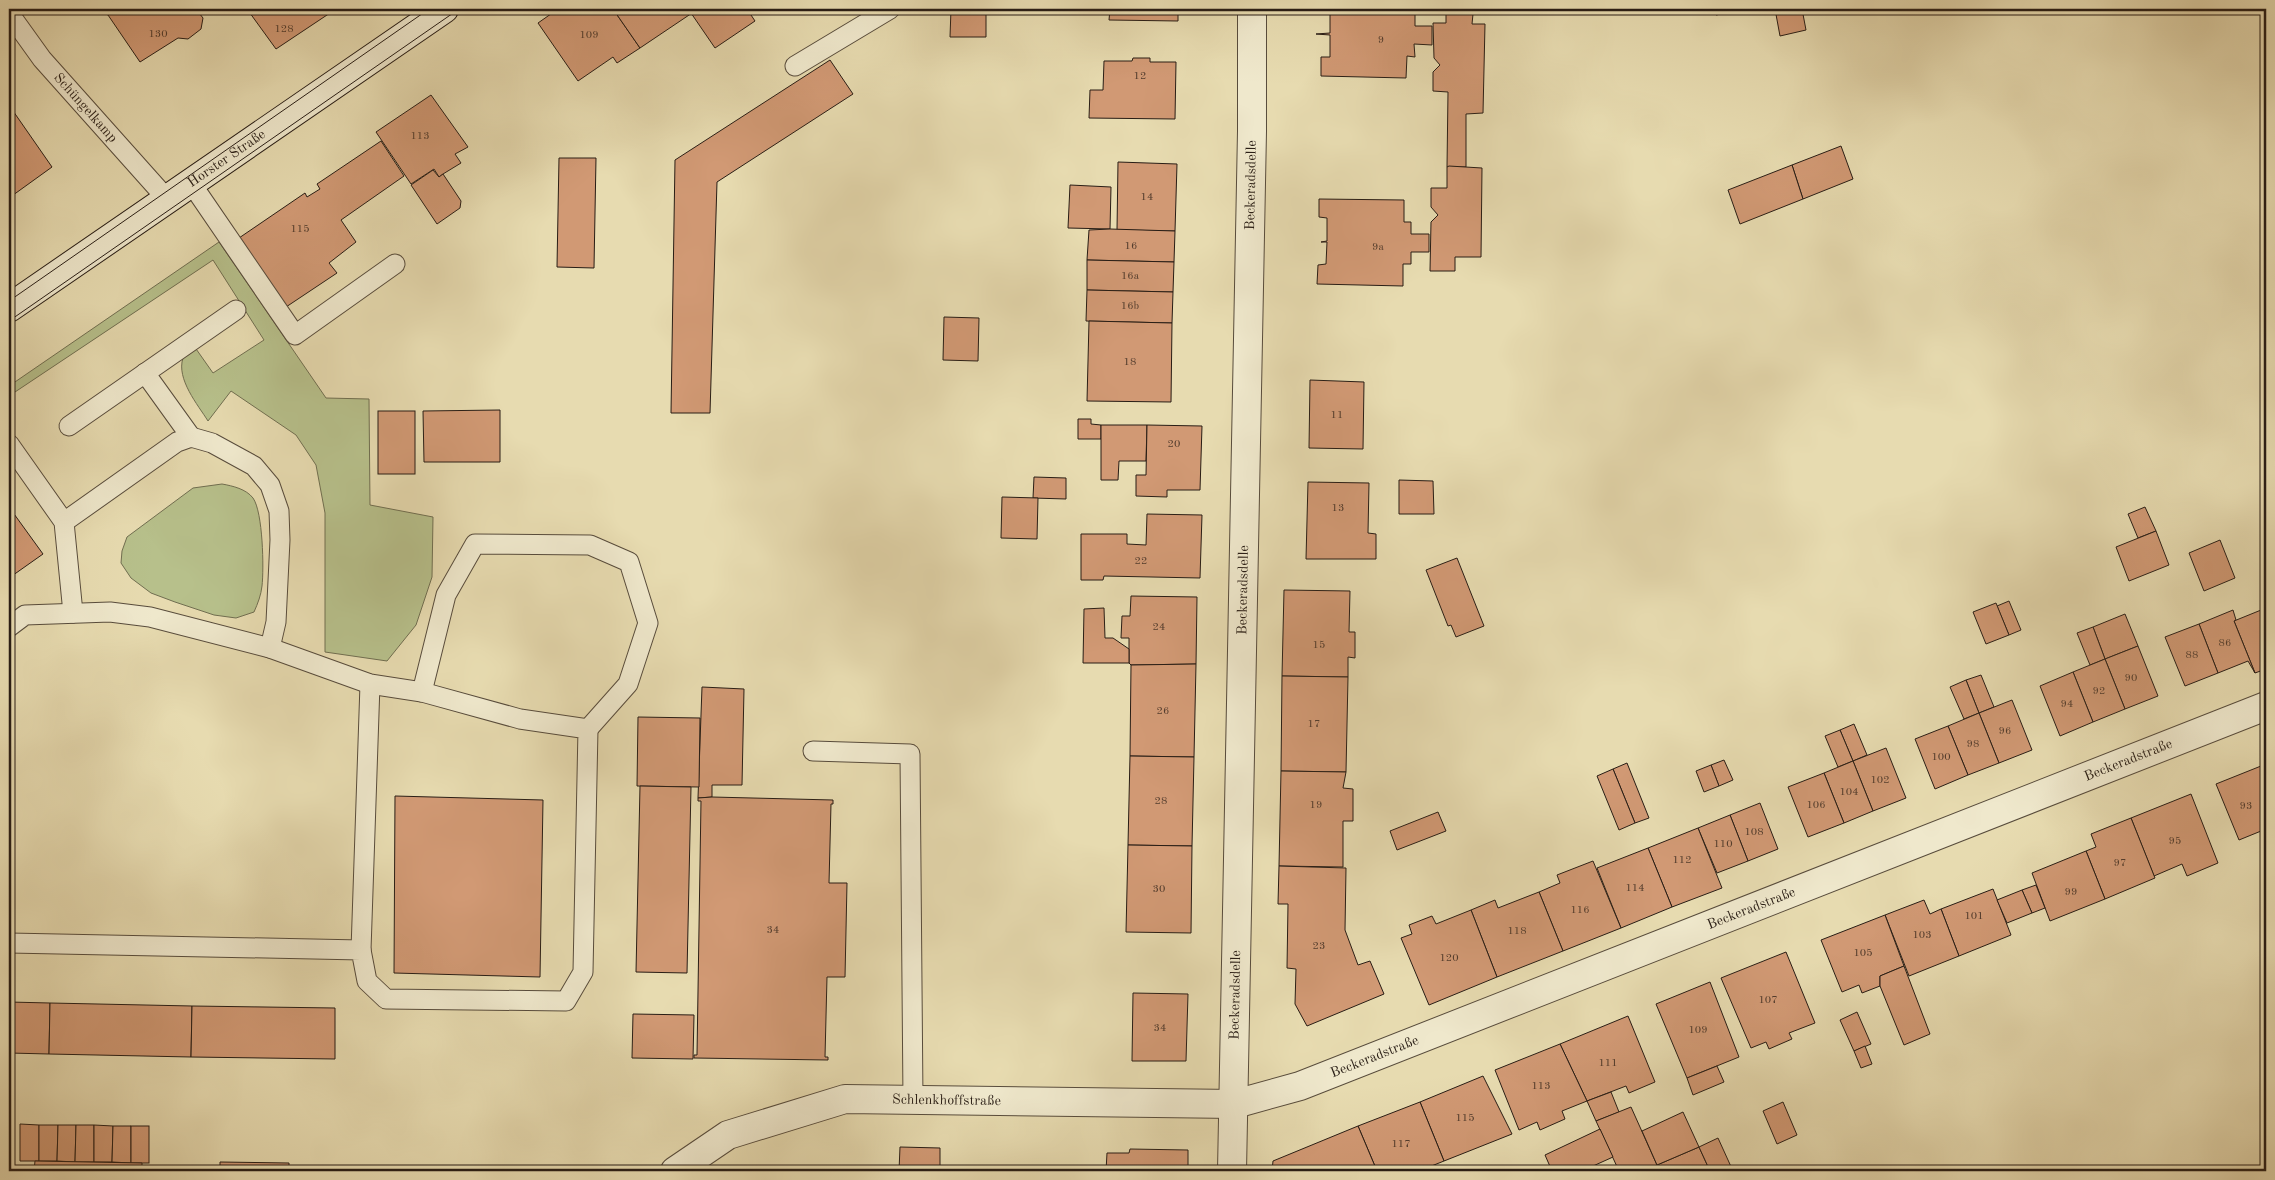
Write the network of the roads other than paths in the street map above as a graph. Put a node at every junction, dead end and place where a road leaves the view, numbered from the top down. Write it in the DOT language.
graph roads {
  1 [pos="444,9"];
  2 [pos="890,9"];
  3 [pos="1252,9"];
  4 [pos="9,13"];
  5 [pos="795,66"];
  6 [pos="191,183"];
  7 [pos="167,199"];
  8 [pos="395,264"];
  9 [pos="9,308"];
  10 [pos="236,310"];
  11 [pos="145,373"];
  12 [pos="69,426"];
  13 [pos="191,437"];
  14 [pos="9,444"];
  15 [pos="64,522"];
  16 [pos="73,613"];
  17 [pos="9,627"];
  18 [pos="270,648"];
  19 [pos="370,684"];
  20 [pos="422,692"];
  21 [pos="2266,706"];
  22 [pos="588,729"];
  23 [pos="813,751"];
  24 [pos="9,943"];
  25 [pos="361,950"];
  26 [pos="913,1100"];
  27 [pos="1235,1104"];
  28 [pos="675,1171"];
  29 [pos="1232,1171"];
  1 -- 6 [label="street, Horster Straße"];
  2 -- 5 [label="lane"];
  3 -- 27 [label="street, Beckeradsdelle"];
  4 -- 7 [label="lane, Schüngelkamp"];
  6 -- 7 [label="street, Horster Straße"];
  6 -- 8 [label="lane"];
  7 -- 9 [label="street, Horster Straße"];
  10 -- 11 [label="lane"];
  11 -- 12 [label="lane"];
  11 -- 13 [label="lane"];
  13 -- 15 [label="lane"];
  13 -- 18 [label="lane"];
  14 -- 15 [label="lane"];
  15 -- 16 [label="lane"];
  16 -- 17 [label="lane"];
  16 -- 18 [label="lane"];
  18 -- 19 [label="lane"];
  19 -- 20 [label="lane"];
  19 -- 25 [label="lane"];
  20 -- 22 [label="lane"];
  20 -- 22 [label="lane"];
  21 -- 27 [label="street, Beckeradstraße"];
  22 -- 25 [label="lane"];
  23 -- 26 [label="lane"];
  24 -- 25 [label="lane"];
  26 -- 27 [label="street, Schlenkhoffstraße"];
  26 -- 28 [label="street, Schlenkhoffstraße"];
  27 -- 29 [label="street, Beckeradsdelle"];
}
